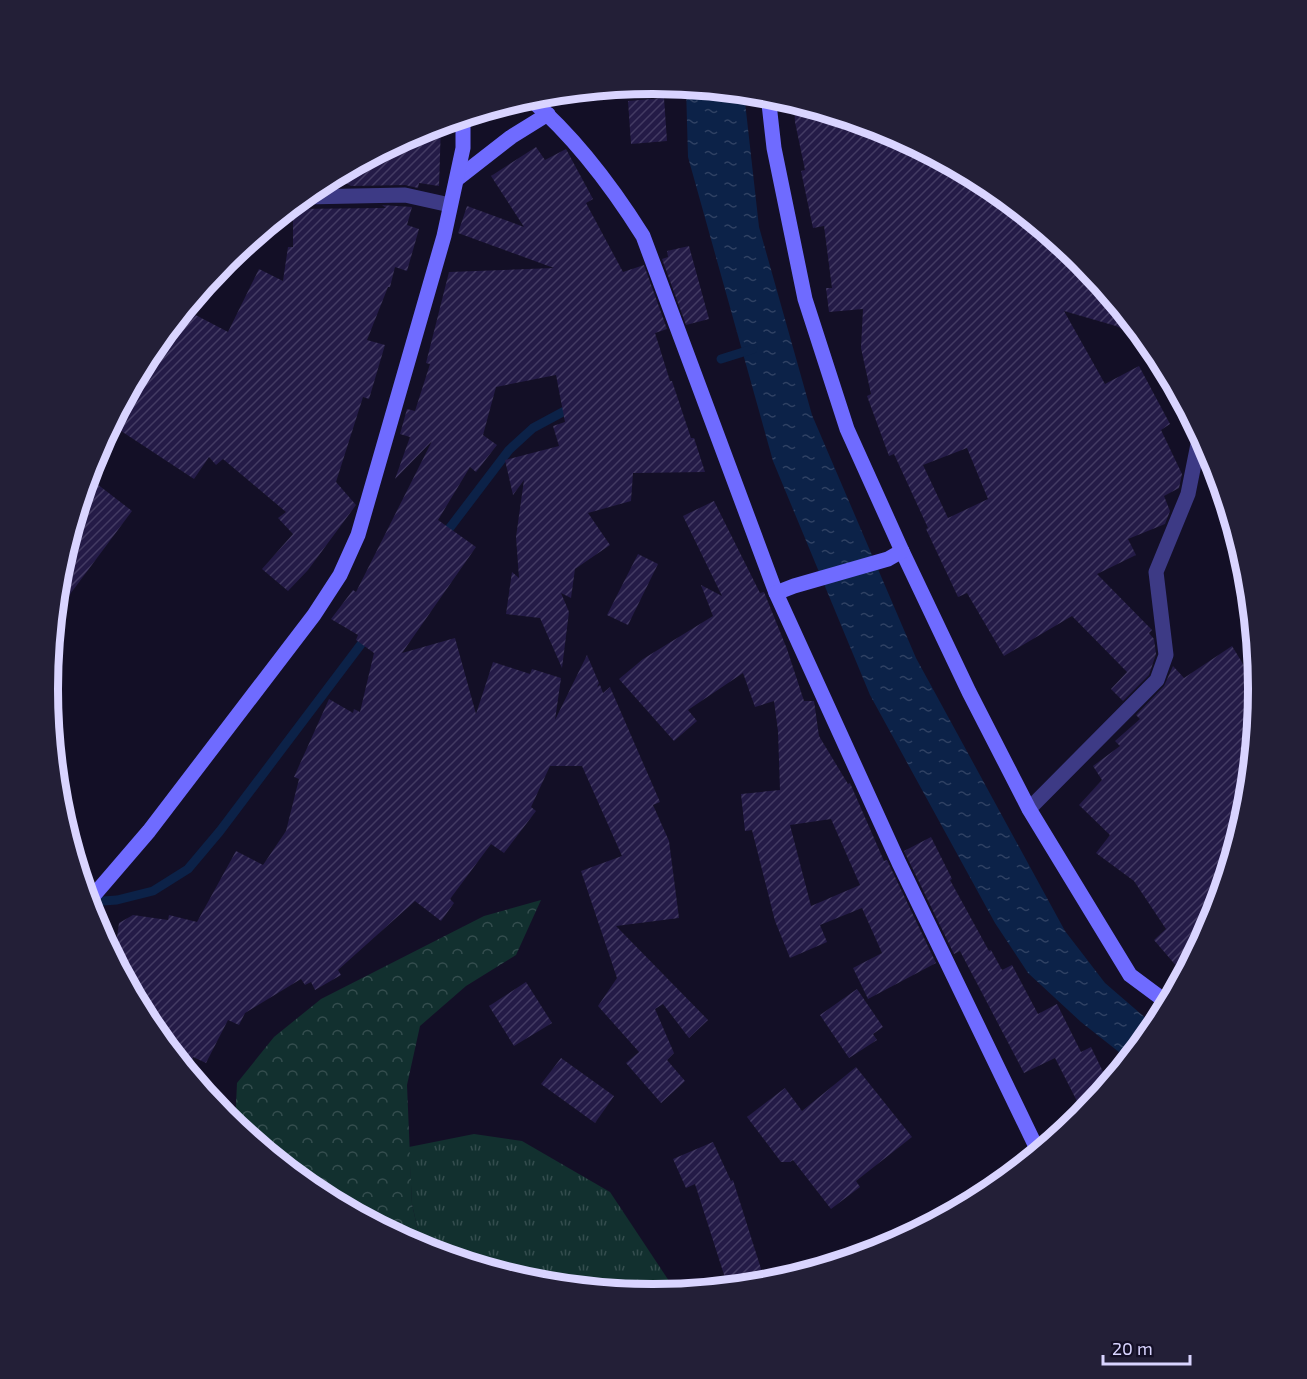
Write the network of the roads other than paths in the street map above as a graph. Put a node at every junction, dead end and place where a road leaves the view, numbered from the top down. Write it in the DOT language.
graph roads {
  1 [pos="538,106"];
  2 [pos="769,106"];
  3 [pos="548,114"];
  4 [pos="464,126"];
  5 [pos="457,179"];
  6 [pos="321,197"];
  7 [pos="450,205"];
  8 [pos="1197,449"];
  9 [pos="895,555"];
  10 [pos="776,593"];
  11 [pos="1029,809"];
  12 [pos="95,894"];
  13 [pos="1162,999"];
  14 [pos="1036,1146"];
  1 -- 3 [label="street"];
  2 -- 9 [label="street"];
  3 -- 5 [label="street"];
  3 -- 10 [label="street"];
  4 -- 5 [label="street"];
  5 -- 7 [label="street"];
  6 -- 7 [label="street"];
  7 -- 12 [label="street"];
  8 -- 11 [label="street"];
  9 -- 10 [label="street"];
  9 -- 11 [label="street"];
  10 -- 14 [label="street"];
  11 -- 13 [label="street"];
}
